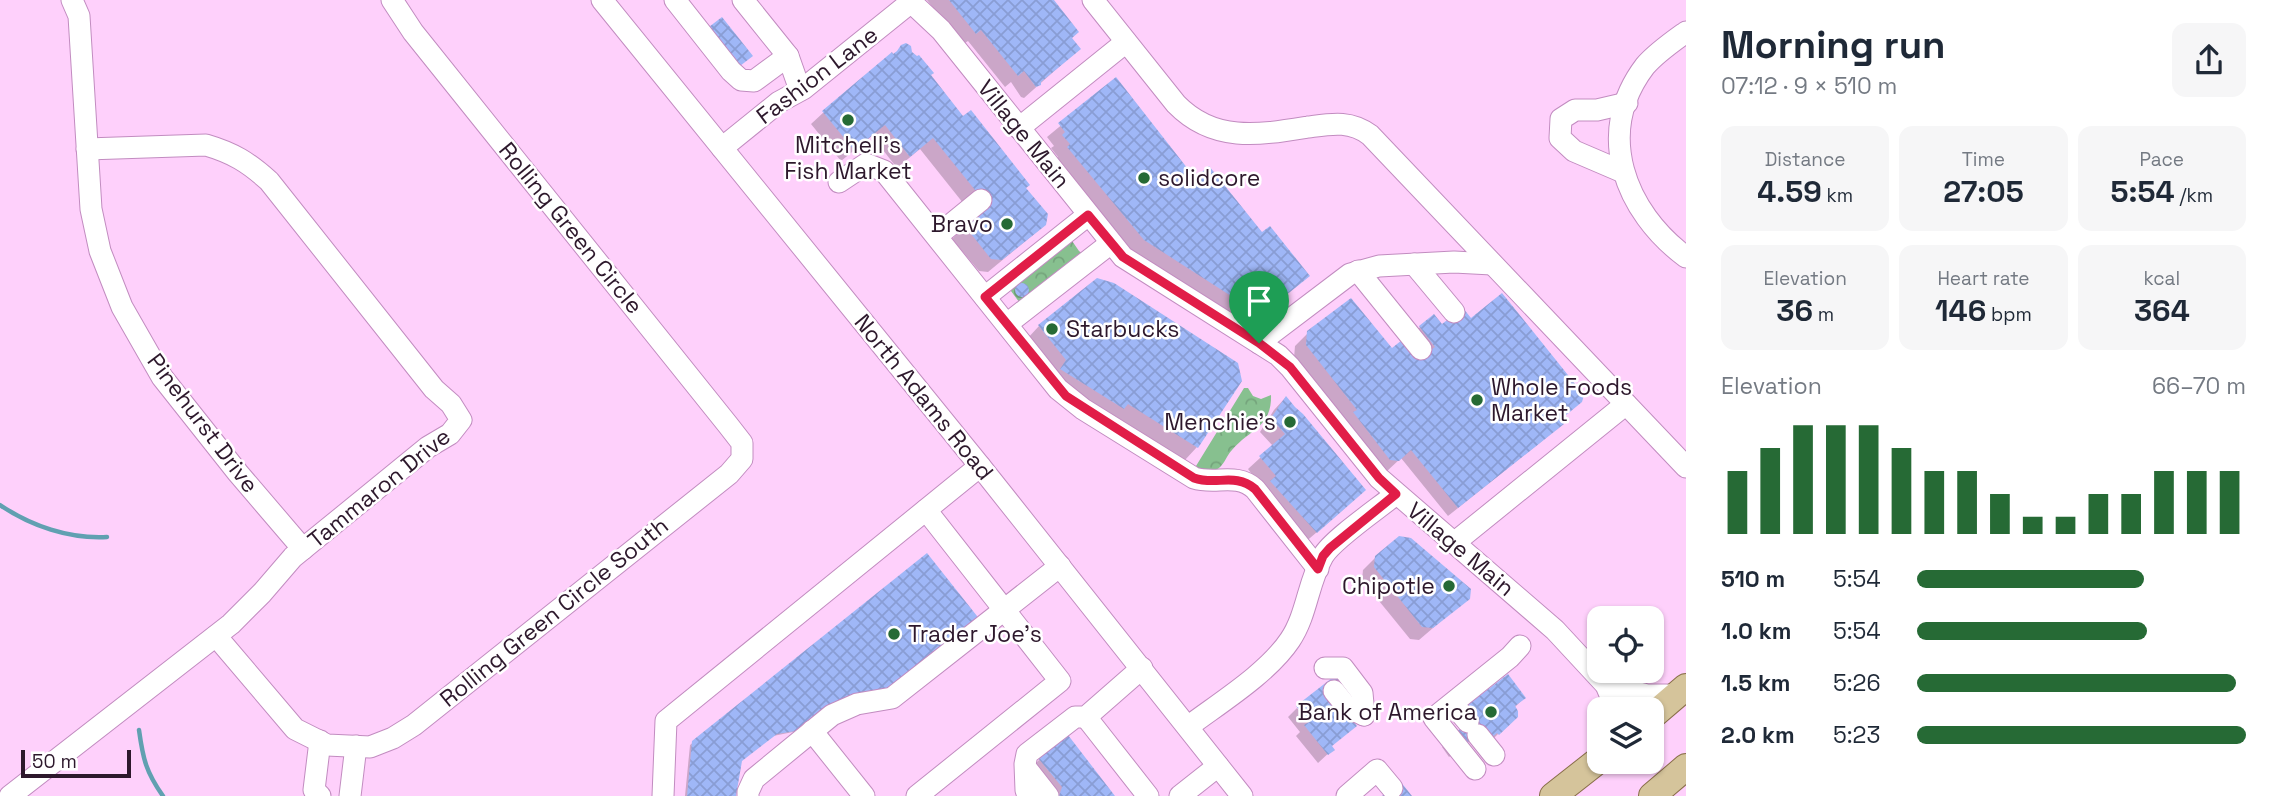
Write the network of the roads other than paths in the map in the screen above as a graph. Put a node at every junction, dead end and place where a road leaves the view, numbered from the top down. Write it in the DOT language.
graph roads {
  1 [pos="72,0"];
  2 [pos="392,0"];
  3 [pos="602,0"];
  4 [pos="675,0"];
  5 [pos="743,0"];
  6 [pos="1093,0"];
  7 [pos="910,1"];
  8 [pos="1686,32"];
  9 [pos="1126,42"];
  10 [pos="788,57"];
  11 [pos="800,90"];
  12 [pos="1627,103"];
  13 [pos="1019,128"];
  14 [pos="722,148"];
  15 [pos="87,149"];
  16 [pos="1623,172"];
  17 [pos="839,182"];
  18 [pos="981,200"];
  19 [pos="1088,215"];
  20 [pos="937,236"];
  21 [pos="1111,243"];
  22 [pos="1686,257"];
  23 [pos="1414,264"];
  24 [pos="1492,264"];
  25 [pos="1358,271"];
  26 [pos="985,297"];
  27 [pos="1454,312"];
  28 [pos="1007,324"];
  29 [pos="1259,343"];
  30 [pos="1421,349"];
  31 [pos="1626,404"];
  32 [pos="742,459"];
  33 [pos="981,466"];
  34 [pos="1686,467"];
  35 [pos="1396,494"];
  36 [pos="926,510"];
  37 [pos="1454,543"];
  38 [pos="303,549"];
  39 [pos="1060,566"];
  40 [pos="1318,569"];
  41 [pos="1004,610"];
  42 [pos="216,636"];
  43 [pos="1520,646"];
  44 [pos="1142,668"];
  45 [pos="1332,681"];
  46 [pos="1606,685"];
  47 [pos="1681,691"];
  48 [pos="1611,697"];
  49 [pos="1664,706"];
  50 [pos="1447,708"];
  51 [pos="1086,717"];
  52 [pos="1369,721"];
  53 [pos="1189,726"];
  54 [pos="812,731"];
  55 [pos="320,741"];
  56 [pos="356,746"];
  57 [pos="1218,766"];
  58 [pos="1026,768"];
  59 [pos="1686,768"];
  60 [pos="1587,769"];
  61 [pos="0,783"];
  62 [pos="1392,788"];
  63 [pos="10,796"];
  64 [pos="320,796"];
  65 [pos="350,796"];
  66 [pos="663,796"];
  67 [pos="748,796"];
  68 [pos="864,796"];
  69 [pos="917,796"];
  70 [pos="1028,796"];
  71 [pos="1048,796"];
  72 [pos="1148,796"];
  73 [pos="1180,796"];
  74 [pos="1242,796"];
  75 [pos="1347,796"];
  76 [pos="1553,796"];
  77 [pos="1653,796"];
  1 -- 15 [label="street, Pinehurst Drive"];
  2 -- 32 [label="street, Rolling Green Circle"];
  3 -- 14 [label="street, North Adams Road"];
  4 -- 10 [label="street"];
  5 -- 10 [label="street"];
  6 -- 9 [label="street"];
  7 -- 11 [label="street, Fashion Lane"];
  7 -- 13 [label="street, Village Main"];
  8 -- 12 [label="street"];
  9 -- 13 [label="street"];
  9 -- 24 [label="street"];
  10 -- 11 [label="street"];
  11 -- 14 [label="street, Fashion Lane"];
  12 -- 16 [label="street"];
  12 -- 16 [label="street"];
  13 -- 19 [label="street, Village Main"];
  14 -- 33 [label="street, North Adams Road"];
  15 -- 38 [label="street, Pinehurst Drive"];
  15 -- 38 [label="street, Tammaron Drive"];
  16 -- 22 [label="street"];
  17 -- 20 [label="street"];
  18 -- 20 [label="street"];
  19 -- 21 [label="street, Village Main"];
  19 -- 26 [label="street"];
  20 -- 26 [label="street"];
  21 -- 28 [label="street"];
  21 -- 29 [label="street, Village Main"];
  23 -- 24 [label="street"];
  23 -- 25 [label="street"];
  23 -- 27 [label="street"];
  24 -- 31 [label="street"];
  25 -- 29 [label="street"];
  25 -- 30 [label="street"];
  26 -- 28 [label="street"];
  28 -- 40 [label="street"];
  29 -- 35 [label="street, Village Main"];
  31 -- 34 [label="street"];
  31 -- 37 [label="street"];
  32 -- 56 [label="street, Rolling Green Circle South"];
  33 -- 36 [label="street"];
  33 -- 39 [label="street, North Adams Road"];
  35 -- 37 [label="street, Village Main"];
  35 -- 40 [label="street"];
  36 -- 41 [label="street"];
  36 -- 66 [label="street"];
  37 -- 46 [label="street, Village Main"];
  38 -- 42 [label="street, Tammaron Drive"];
  39 -- 41 [label="street"];
  39 -- 44 [label="street, North Adams Road"];
  40 -- 53 [label="street"];
  41 -- 54 [label="street"];
  41 -- 69 [label="street"];
  42 -- 55 [label="street, Rolling Green Circle South"];
  42 -- 63 [label="street, Tammaron Drive"];
  43 -- 50 [label="street"];
  44 -- 51 [label="street"];
  44 -- 53 [label="street, North Adams Road"];
  45 -- 52 [label="street"];
  46 -- 47 [label="street"];
  46 -- 48 [label="street, Village Main"];
  47 -- 49 [label="main road"];
  50 -- 50 [label="street"];
  51 -- 58 [label="street"];
  51 -- 72 [label="street"];
  53 -- 57 [label="street, North Adams Road"];
  54 -- 67 [label="street"];
  54 -- 68 [label="street"];
  55 -- 56 [label="street, Rolling Green Circle South"];
  55 -- 64 [label="street"];
  56 -- 65 [label="street"];
  57 -- 73 [label="street"];
  57 -- 74 [label="street, North Adams Road"];
  58 -- 70 [label="street"];
  58 -- 71 [label="street"];
  59 -- 77 [label="main road"];
  60 -- 76 [label="main road"];
  61 -- 63 [label="street"];
  62 -- 75 [label="street"];
}
